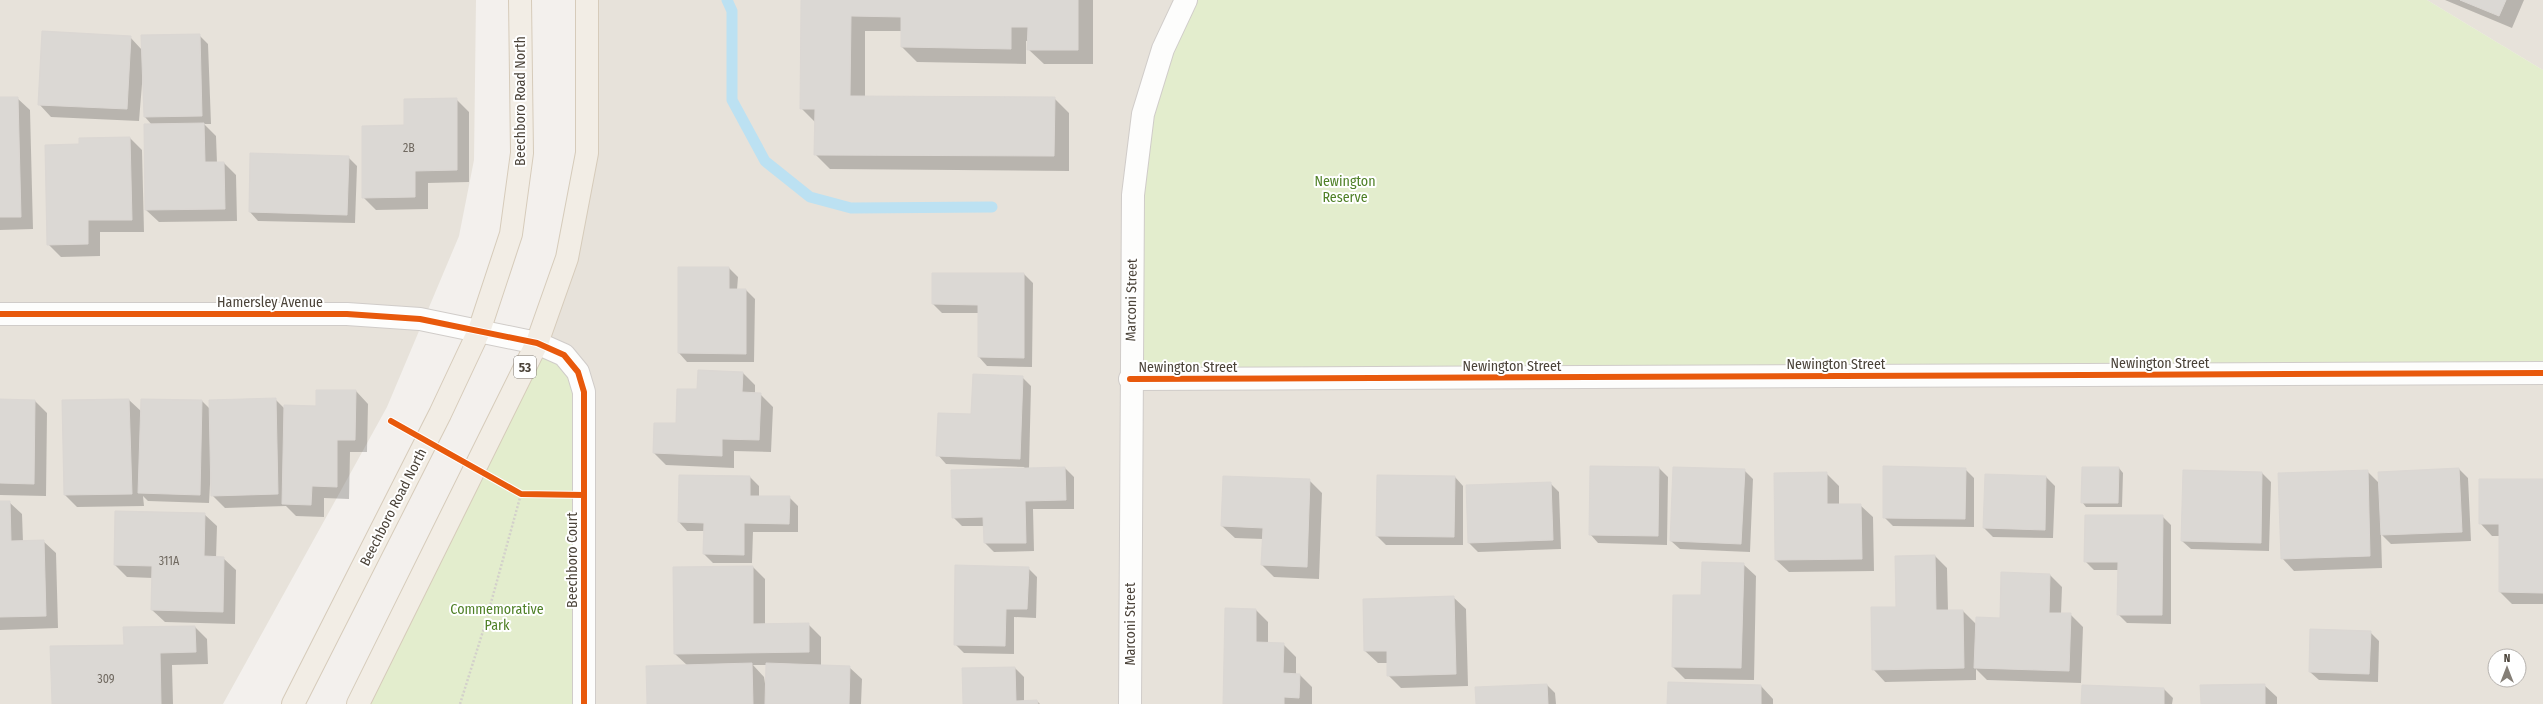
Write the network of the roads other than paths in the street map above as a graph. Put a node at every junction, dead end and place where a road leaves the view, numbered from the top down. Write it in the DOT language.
graph roads {
  1 [pos="520,0"];
  2 [pos="587,0"];
  3 [pos="1186,0"];
  4 [pos="0,314"];
  5 [pos="479,331"];
  6 [pos="537,344"];
  7 [pos="2543,373"];
  8 [pos="1130,379"];
  9 [pos="293,704"];
  10 [pos="358,704"];
  11 [pos="584,704"];
  12 [pos="1130,704"];
  1 -- 5 [label="main road, Beechboro Road North"];
  2 -- 6 [label="main road, 53"];
  3 -- 8 [label="street, Marconi Street"];
  4 -- 5 [label="street, Hamersley Avenue"];
  5 -- 6 [label="street, Hamersley Avenue"];
  5 -- 9 [label="main road, Beechboro Road North"];
  6 -- 10 [label="main road, 53"];
  6 -- 11 [label="street, Beechboro Court"];
  7 -- 8 [label="street, Newington Street"];
  8 -- 12 [label="street, Marconi Street"];
}
